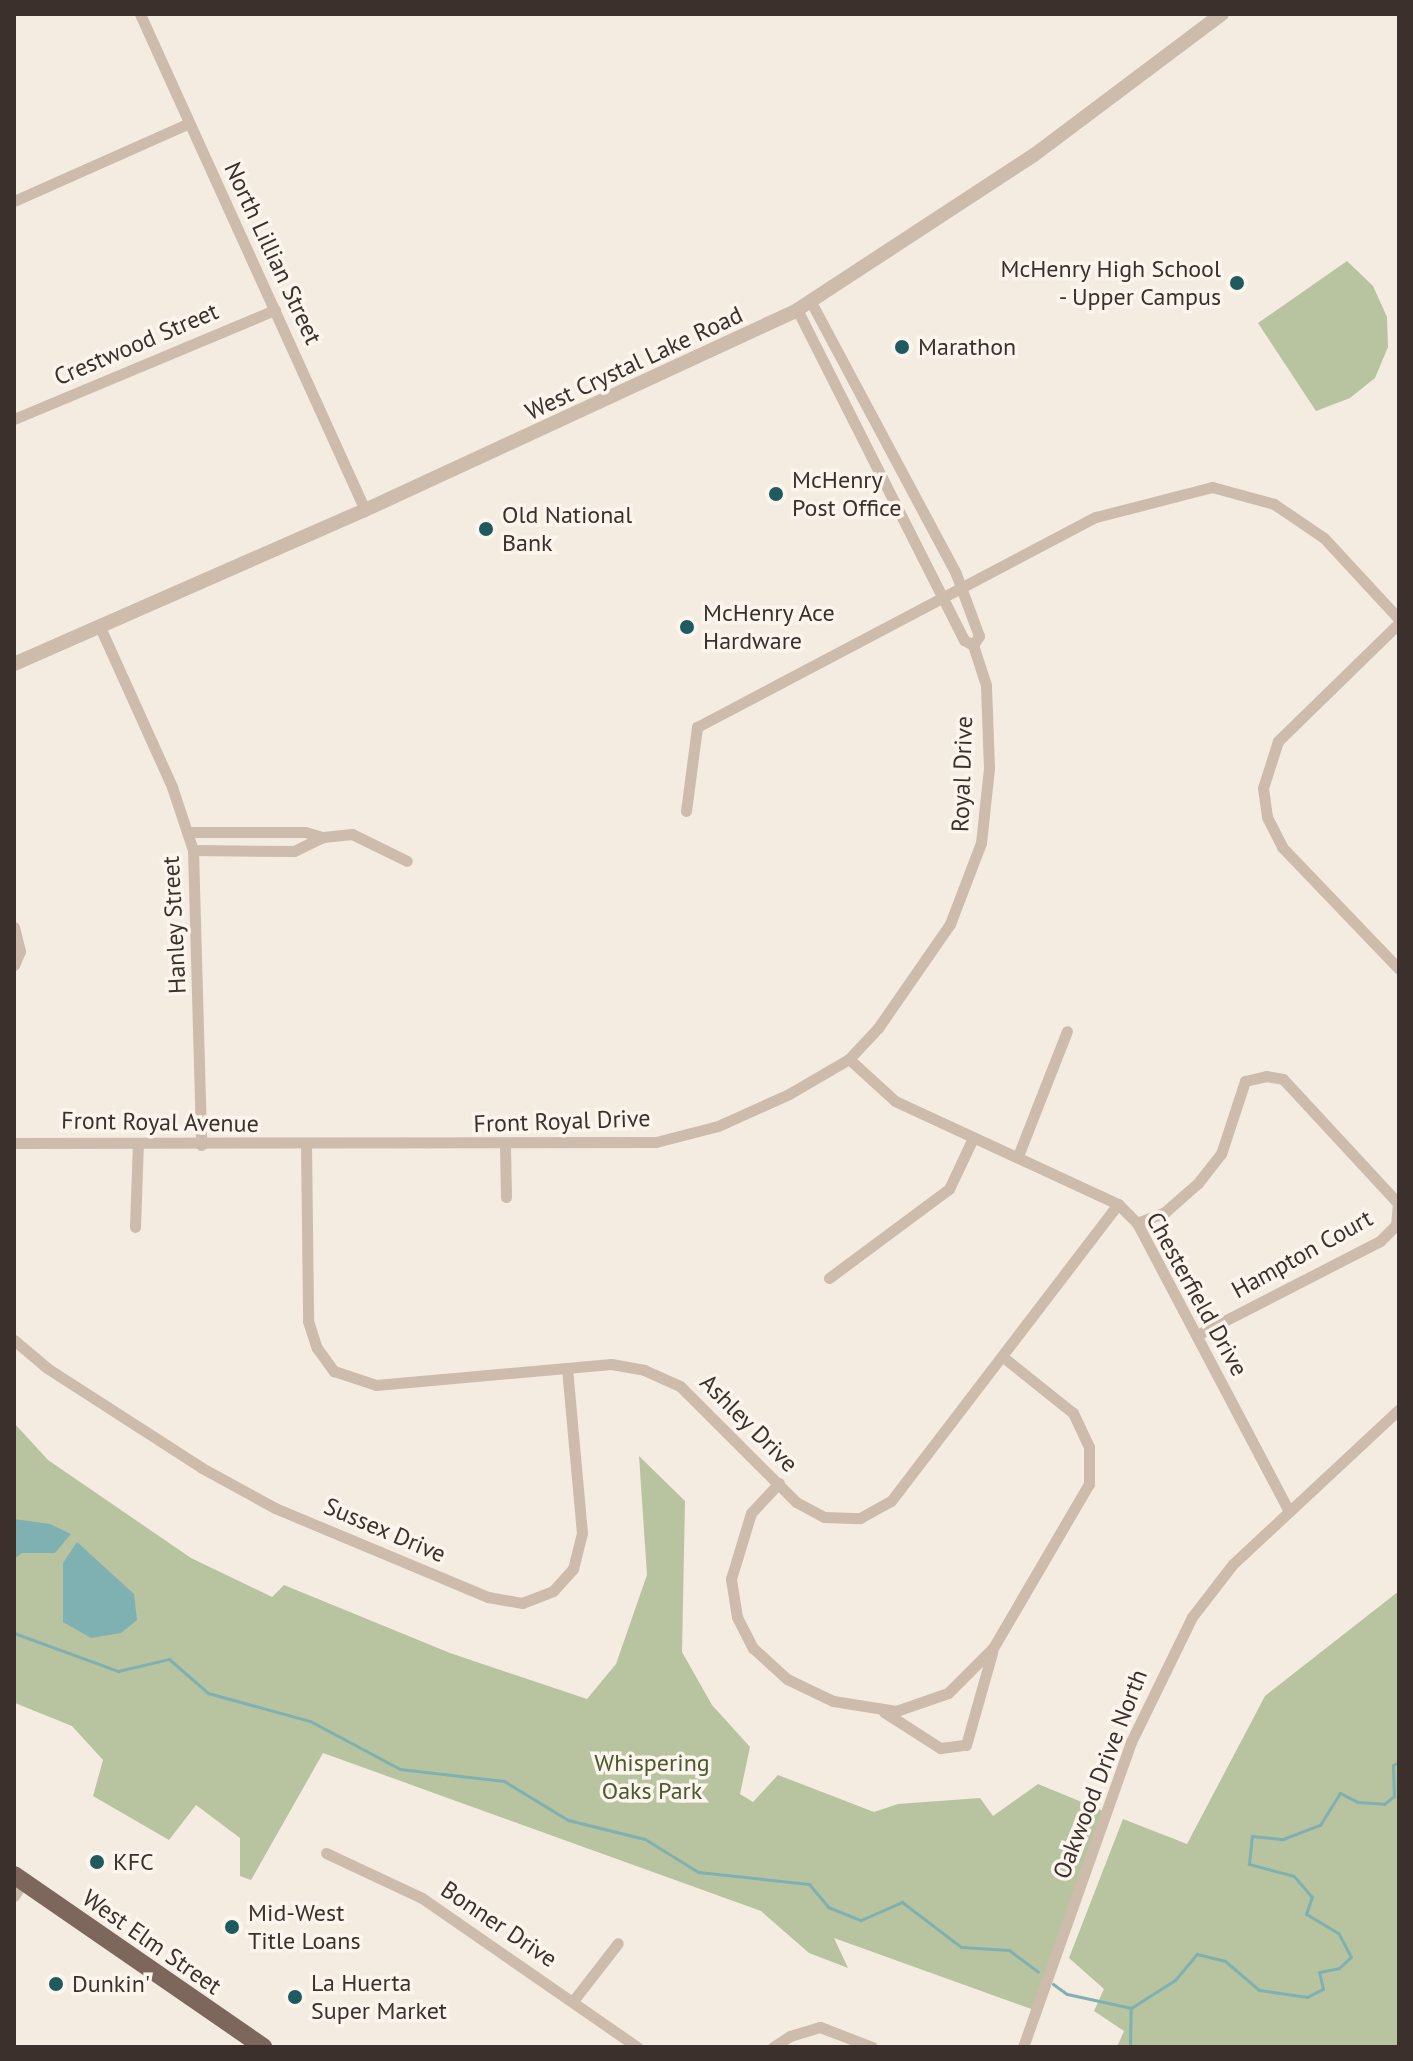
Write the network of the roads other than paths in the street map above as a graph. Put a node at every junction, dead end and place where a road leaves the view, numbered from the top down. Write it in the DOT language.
graph roads {
  1 [pos="140,14"];
  2 [pos="1222,14"];
  3 [pos="189,123"];
  4 [pos="14,201"];
  5 [pos="811,302"];
  6 [pos="275,310"];
  7 [pos="797,310"];
  8 [pos="14,419"];
  9 [pos="365,510"];
  10 [pos="962,587"];
  11 [pos="946,596"];
  12 [pos="1399,621"];
  13 [pos="99,625"];
  14 [pos="973,645"];
  15 [pos="14,664"];
  16 [pos="686,811"];
  17 [pos="189,832"];
  18 [pos="323,837"];
  19 [pos="193,850"];
  20 [pos="407,861"];
  21 [pos="14,927"];
  22 [pos="14,965"];
  23 [pos="1399,969"];
  24 [pos="1067,1031"];
  25 [pos="849,1059"];
  26 [pos="973,1138"];
  27 [pos="14,1143"];
  28 [pos="138,1143"];
  29 [pos="201,1145"];
  30 [pos="306,1145"];
  31 [pos="505,1146"];
  32 [pos="1018,1156"];
  33 [pos="506,1197"];
  34 [pos="1118,1204"];
  35 [pos="1137,1223"];
  36 [pos="135,1227"];
  37 [pos="829,1278"];
  38 [pos="1197,1335"];
  39 [pos="14,1340"];
  40 [pos="1003,1357"];
  41 [pos="567,1369"];
  42 [pos="1399,1409"];
  43 [pos="779,1483"];
  44 [pos="1288,1510"];
  45 [pos="993,1648"];
  46 [pos="882,1710"];
  47 [pos="326,1853"];
  48 [pos="17,1884"];
  49 [pos="618,1943"];
  50 [pos="573,2001"];
  51 [pos="263,2047"];
  52 [pos="637,2047"];
  53 [pos="773,2047"];
  54 [pos="872,2047"];
  55 [pos="1023,2047"];
  1 -- 3 [label="street, North Lillian Street"];
  2 -- 5 [label="street, West Crystal Lake Road"];
  3 -- 4 [label="street"];
  3 -- 6 [label="street, North Lillian Street"];
  5 -- 7 [label="street, West Crystal Lake Road"];
  5 -- 10 [label="street, Royal Drive"];
  6 -- 8 [label="street, Crestwood Street"];
  6 -- 9 [label="street, North Lillian Street"];
  7 -- 9 [label="street, West Crystal Lake Road"];
  7 -- 11 [label="street, Royal Drive"];
  9 -- 13 [label="street, West Crystal Lake Road"];
  10 -- 11 [label="street"];
  10 -- 12 [label="street"];
  10 -- 14 [label="street, Royal Drive"];
  11 -- 14 [label="street, Royal Drive"];
  11 -- 16 [label="street"];
  12 -- 23 [label="street"];
  13 -- 15 [label="street, West Crystal Lake Road"];
  13 -- 17 [label="street, Hanley Street"];
  14 -- 25 [label="street, Royal Drive"];
  17 -- 18 [label="street"];
  17 -- 19 [label="street, Hanley Street"];
  18 -- 19 [label="street"];
  18 -- 20 [label="street"];
  19 -- 29 [label="street, Hanley Street"];
  21 -- 22 [label="street"];
  24 -- 32 [label="street"];
  25 -- 26 [label="street, Chesterfield Drive"];
  25 -- 31 [label="street, Front Royal Drive"];
  26 -- 32 [label="street, Chesterfield Drive"];
  26 -- 37 [label="street"];
  27 -- 28 [label="street, Front Royal Avenue"];
  28 -- 29 [label="street, Front Royal Avenue"];
  28 -- 36 [label="street"];
  29 -- 30 [label="street, Front Royal Avenue"];
  30 -- 31 [label="street, Front Royal Drive"];
  30 -- 41 [label="street, Ashley Drive"];
  31 -- 33 [label="street"];
  32 -- 34 [label="street, Chesterfield Drive"];
  34 -- 35 [label="street, Chesterfield Drive"];
  34 -- 40 [label="street, Ashley Drive"];
  35 -- 38 [label="street, Chesterfield Drive"];
  35 -- 38 [label="street, Hampton Court"];
  38 -- 44 [label="street, Chesterfield Drive"];
  39 -- 41 [label="street, Sussex Drive"];
  40 -- 43 [label="street, Ashley Drive"];
  40 -- 45 [label="street"];
  41 -- 43 [label="street, Ashley Drive"];
  42 -- 44 [label="street, Oakwood Drive North"];
  43 -- 46 [label="street"];
  44 -- 55 [label="street, Oakwood Drive North"];
  45 -- 46 [label="street"];
  45 -- 46 [label="street"];
  47 -- 50 [label="street, Bonner Drive"];
  48 -- 51 [label="main road, West Elm Street"];
  49 -- 50 [label="street"];
  50 -- 52 [label="street, Bonner Drive"];
  53 -- 54 [label="street"];
}
